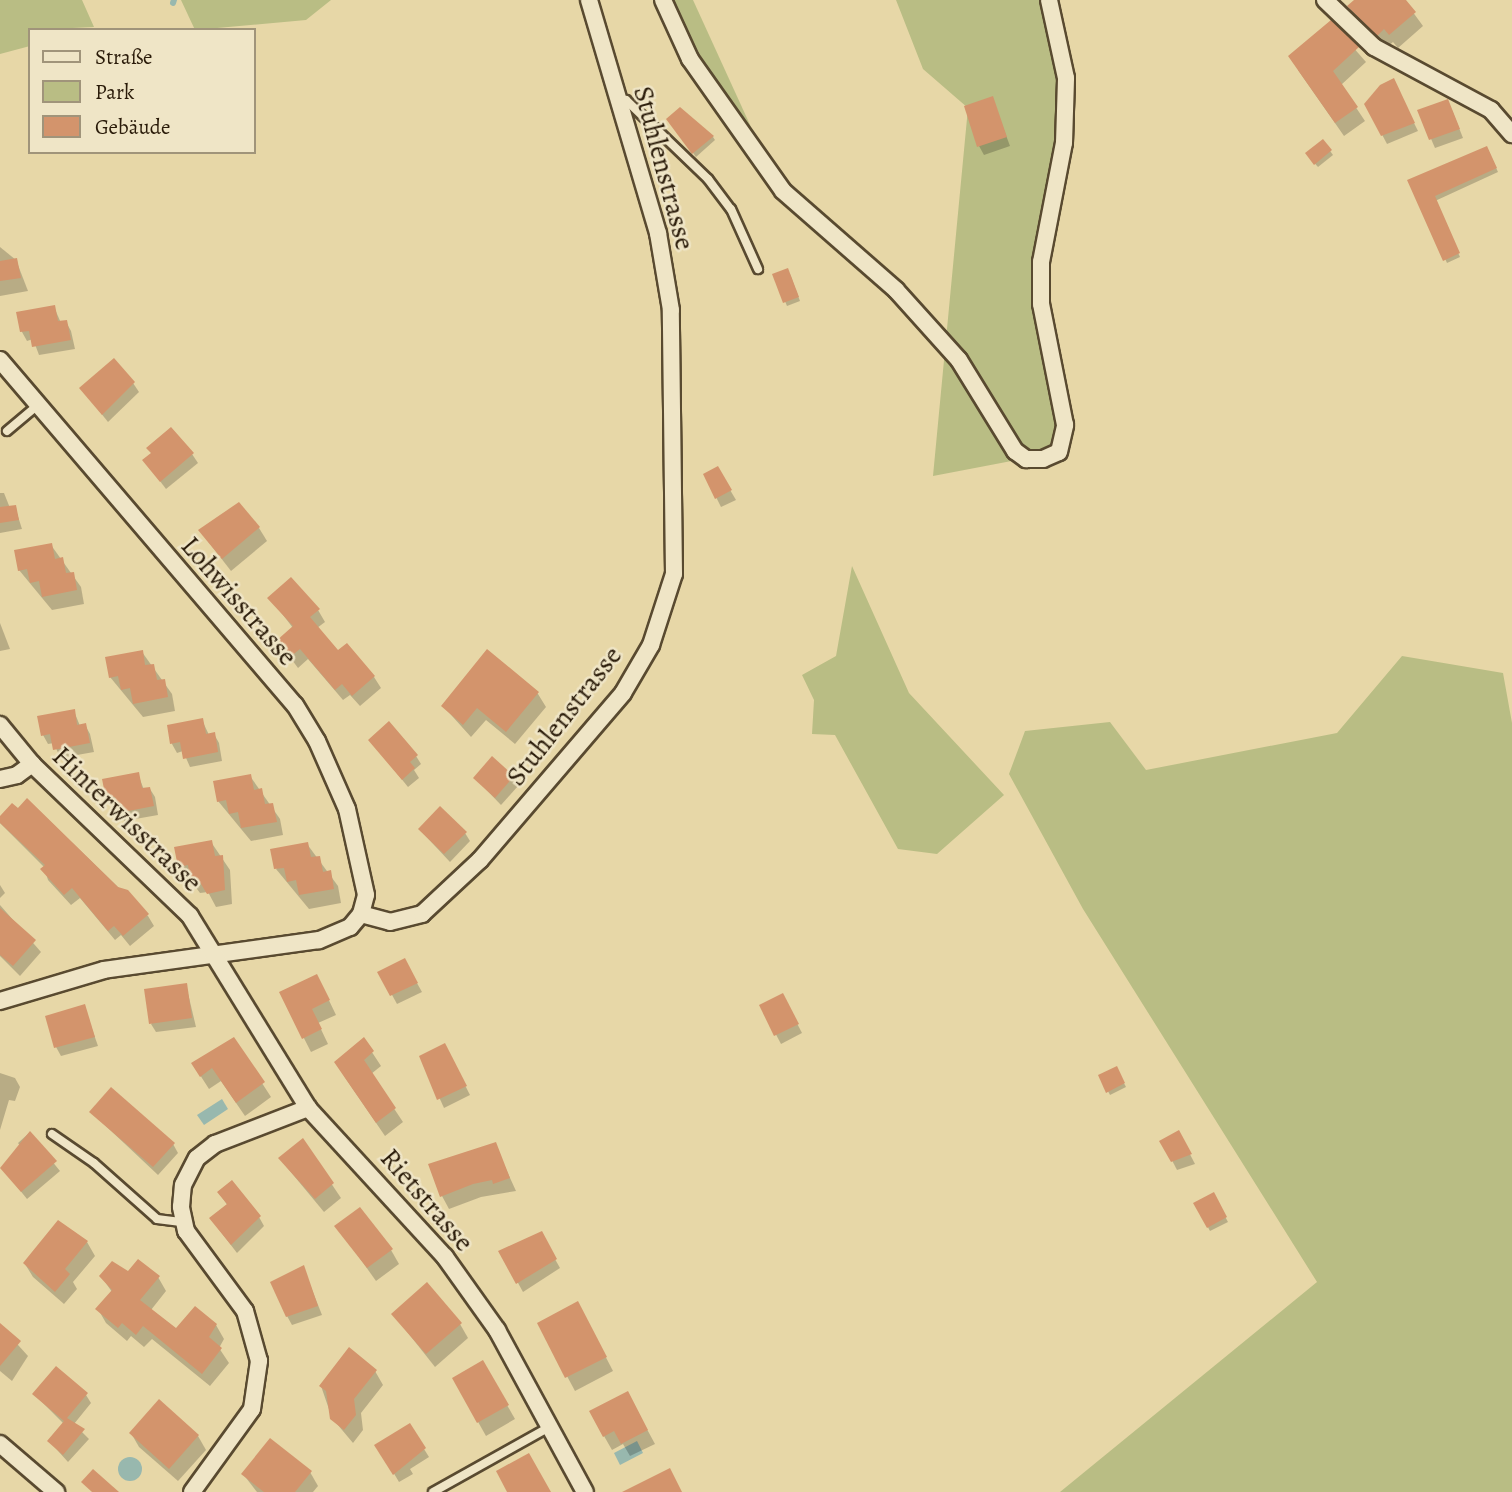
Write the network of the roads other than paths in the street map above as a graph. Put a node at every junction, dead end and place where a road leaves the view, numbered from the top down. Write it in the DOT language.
graph roads {
  1 [pos="589,0"];
  2 [pos="663,0"];
  3 [pos="1049,0"];
  4 [pos="1325,0"];
  5 [pos="619,100"];
  6 [pos="1512,134"];
  7 [pos="758,269"];
  8 [pos="0,359"];
  9 [pos="38,405"];
  10 [pos="7,431"];
  11 [pos="0,725"];
  12 [pos="32,764"];
  13 [pos="0,779"];
  14 [pos="362,914"];
  15 [pos="211,955"];
  16 [pos="0,1001"];
  17 [pos="307,1108"];
  18 [pos="51,1134"];
  19 [pos="183,1222"];
  20 [pos="551,1426"];
  21 [pos="0,1444"];
  22 [pos="56,1492"];
  23 [pos="192,1492"];
  24 [pos="433,1492"];
  25 [pos="585,1492"];
  1 -- 5 [label="street, Stuhlenstrasse"];
  2 -- 3 [label="street, Stuhlenstrasse"];
  4 -- 6 [label="street"];
  5 -- 7 [label="lane"];
  5 -- 14 [label="street, Stuhlenstrasse"];
  8 -- 9 [label="street, Lohwisstrasse"];
  9 -- 10 [label="lane"];
  9 -- 14 [label="street, Lohwisstrasse"];
  11 -- 12 [label="street, Hinterwisstrasse"];
  12 -- 13 [label="street"];
  12 -- 15 [label="street, Hinterwisstrasse"];
  14 -- 15 [label="street"];
  15 -- 16 [label="street"];
  15 -- 17 [label="street, Rietstrasse"];
  17 -- 19 [label="street"];
  17 -- 20 [label="street, Rietstrasse"];
  18 -- 19 [label="lane"];
  19 -- 23 [label="street"];
  20 -- 24 [label="lane"];
  20 -- 25 [label="street, Rietstrasse"];
  21 -- 22 [label="street"];
}
